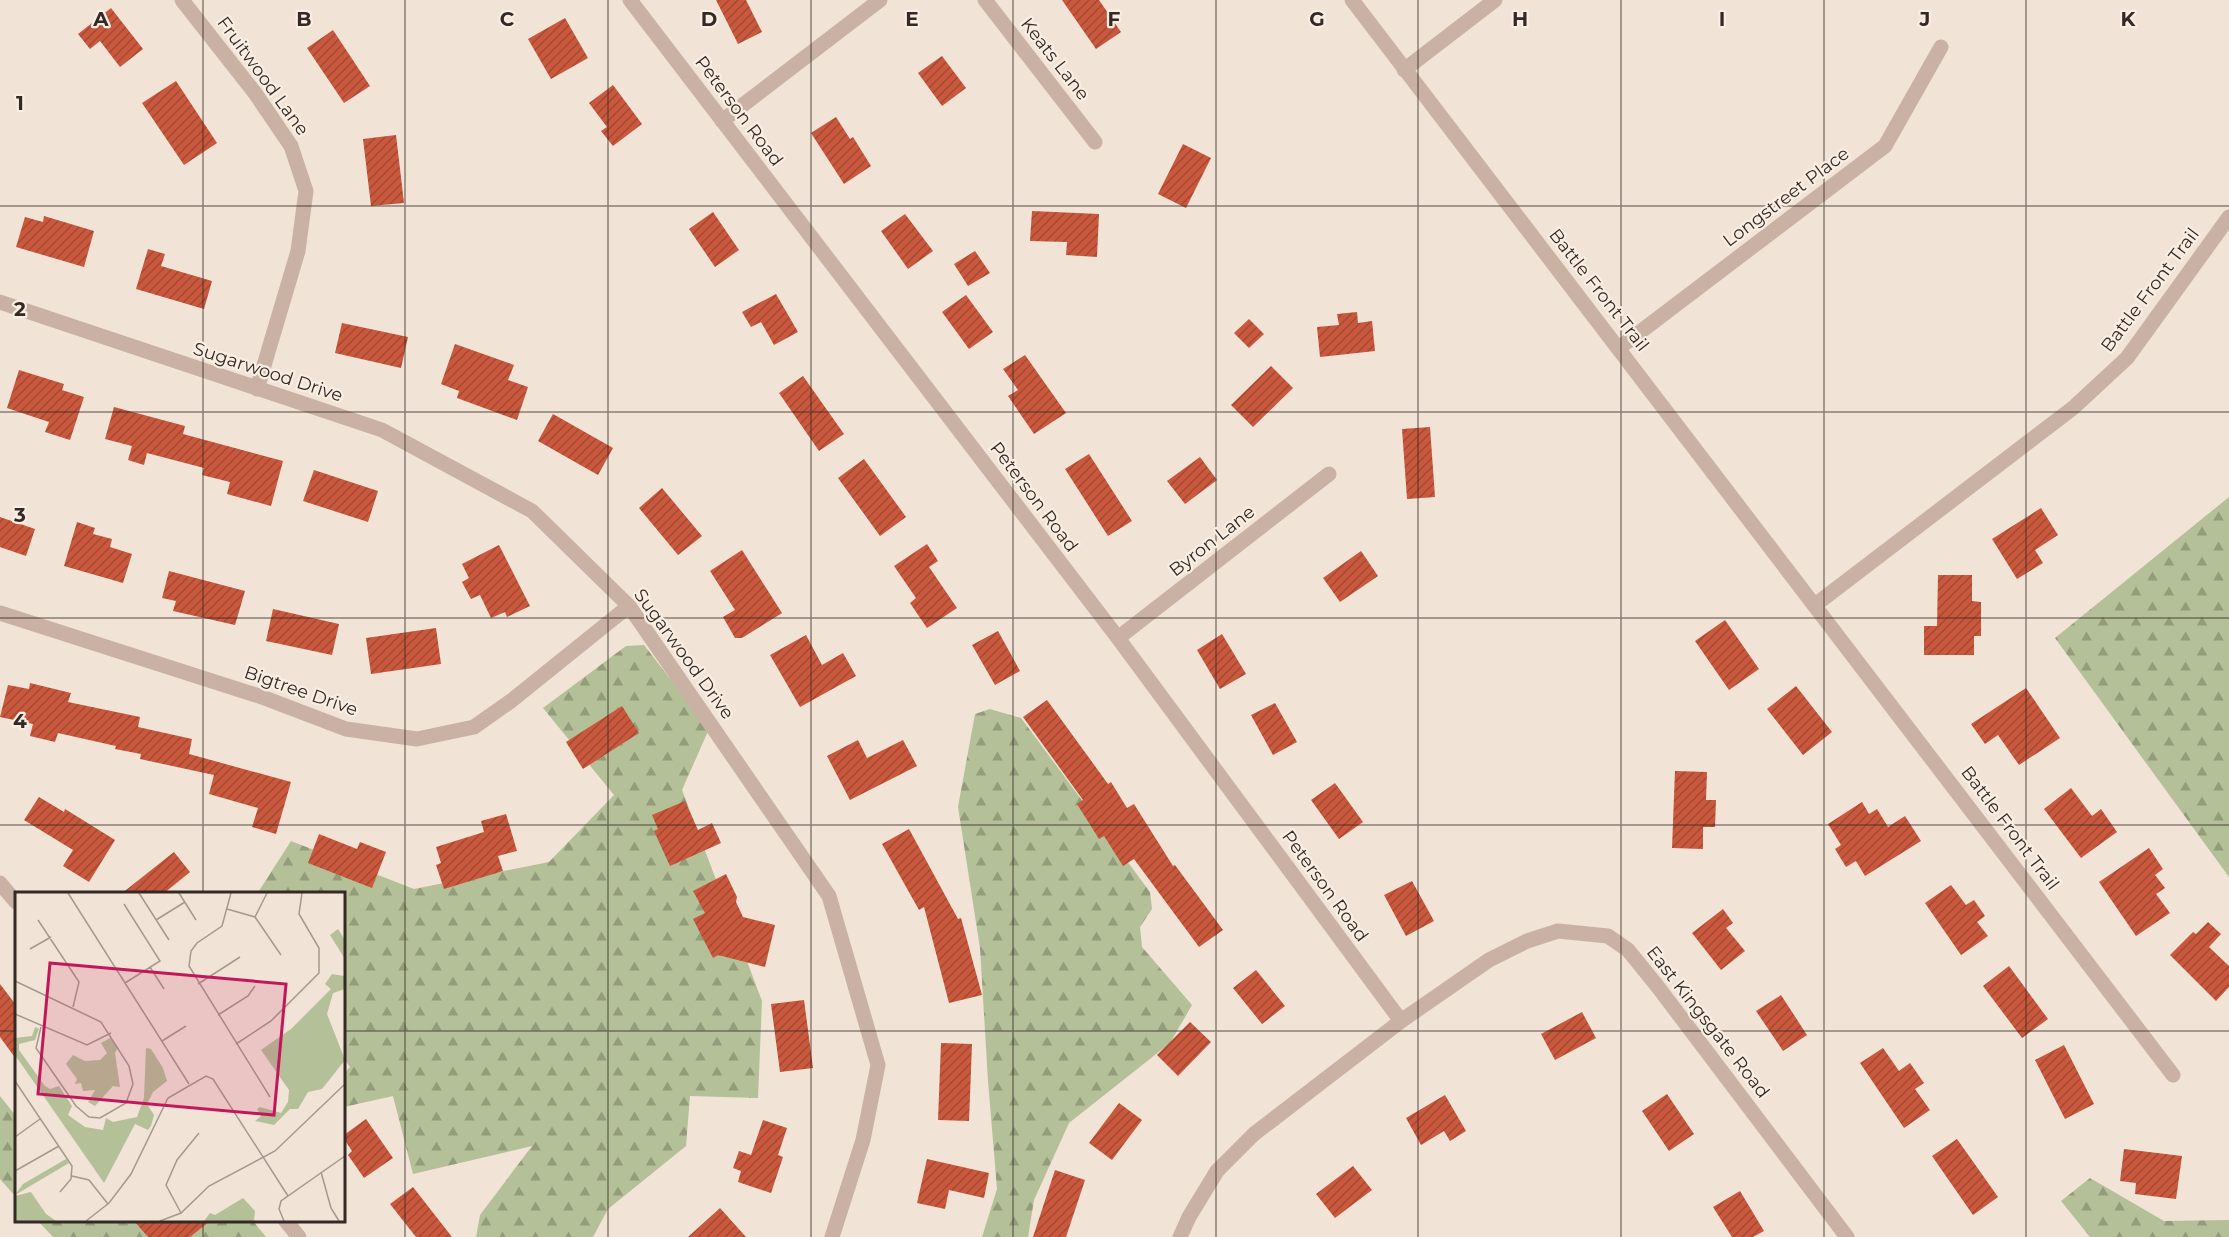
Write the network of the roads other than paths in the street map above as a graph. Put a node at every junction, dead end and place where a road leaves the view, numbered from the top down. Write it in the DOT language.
graph roads {
  1 [pos="182,0"];
  2 [pos="630,0"];
  3 [pos="880,0"];
  4 [pos="985,0"];
  5 [pos="1352,0"];
  6 [pos="1495,0"];
  7 [pos="1941,47"];
  8 [pos="1404,70"];
  9 [pos="722,121"];
  10 [pos="1095,142"];
  11 [pos="2229,217"];
  12 [pos="0,302"];
  13 [pos="1619,348"];
  14 [pos="257,389"];
  15 [pos="1329,474"];
  16 [pos="1815,605"];
  17 [pos="629,606"];
  18 [pos="0,613"];
  19 [pos="1118,638"];
  20 [pos="0,883"];
  21 [pos="15,901"];
  22 [pos="1401,1021"];
  23 [pos="2174,1075"];
  24 [pos="286,1222"];
  25 [pos="300,1237"];
  26 [pos="832,1237"];
  27 [pos="1180,1237"];
  28 [pos="1847,1237"];
  1 -- 14 [label="street, Fruitwood Lane"];
  2 -- 9 [label="street, Peterson Road"];
  3 -- 9 [label="street"];
  4 -- 10 [label="street, Keats Lane"];
  5 -- 8 [label="street, Battle Front Trail"];
  6 -- 8 [label="street"];
  7 -- 13 [label="street, Longstreet Place"];
  8 -- 13 [label="street, Battle Front Trail"];
  9 -- 19 [label="street, Peterson Road"];
  11 -- 16 [label="street, Battle Front Trail"];
  12 -- 14 [label="street, Sugarwood Drive"];
  13 -- 16 [label="street, Battle Front Trail"];
  14 -- 17 [label="street, Sugarwood Drive"];
  15 -- 19 [label="street, Byron Lane"];
  16 -- 23 [label="street, Battle Front Trail"];
  17 -- 18 [label="street, Bigtree Drive"];
  17 -- 26 [label="street, Sugarwood Drive"];
  19 -- 22 [label="street, Peterson Road"];
  20 -- 21 [label="street"];
  22 -- 27 [label="street, East Kingsgate Road"];
  22 -- 28 [label="street, East Kingsgate Road"];
  24 -- 25 [label="street"];
}
